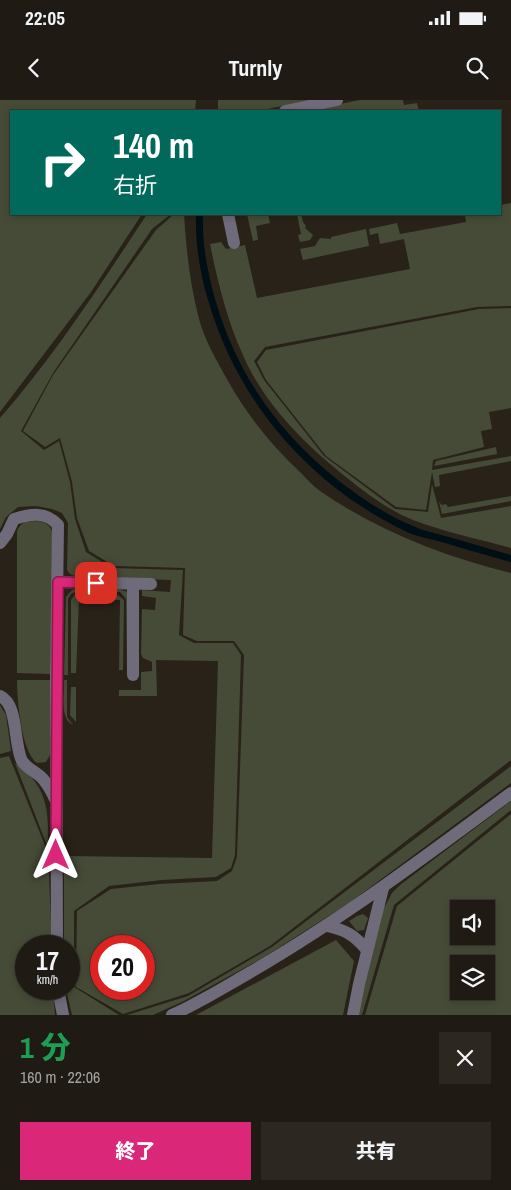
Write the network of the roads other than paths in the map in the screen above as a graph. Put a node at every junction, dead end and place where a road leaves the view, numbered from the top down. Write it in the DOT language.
graph roads {
  1 [pos="337,100"];
  2 [pos="309,109"];
  3 [pos="228,215"];
  4 [pos="234,243"];
  5 [pos="0,543"];
  6 [pos="58,582"];
  7 [pos="133,584"];
  8 [pos="151,584"];
  9 [pos="133,675"];
  10 [pos="0,696"];
  11 [pos="511,793"];
  12 [pos="56,801"];
  13 [pos="383,888"];
  14 [pos="327,926"];
  15 [pos="57,935"];
  16 [pos="367,950"];
  17 [pos="60,1000"];
  18 [pos="63,1015"];
  19 [pos="172,1015"];
  20 [pos="353,1015"];
  1 -- 2 [label="lane"];
  3 -- 4 [label="lane"];
  5 -- 6 [label="lane"];
  6 -- 7 [label="lane"];
  6 -- 12 [label="lane"];
  7 -- 8 [label="lane"];
  7 -- 9 [label="lane"];
  10 -- 12 [label="lane"];
  11 -- 13 [label="lane"];
  12 -- 15 [label="lane"];
  13 -- 14 [label="lane"];
  13 -- 16 [label="lane"];
  14 -- 16 [label="lane"];
  14 -- 19 [label="lane"];
  16 -- 20 [label="lane"];
  17 -- 18 [label="lane"];
}
